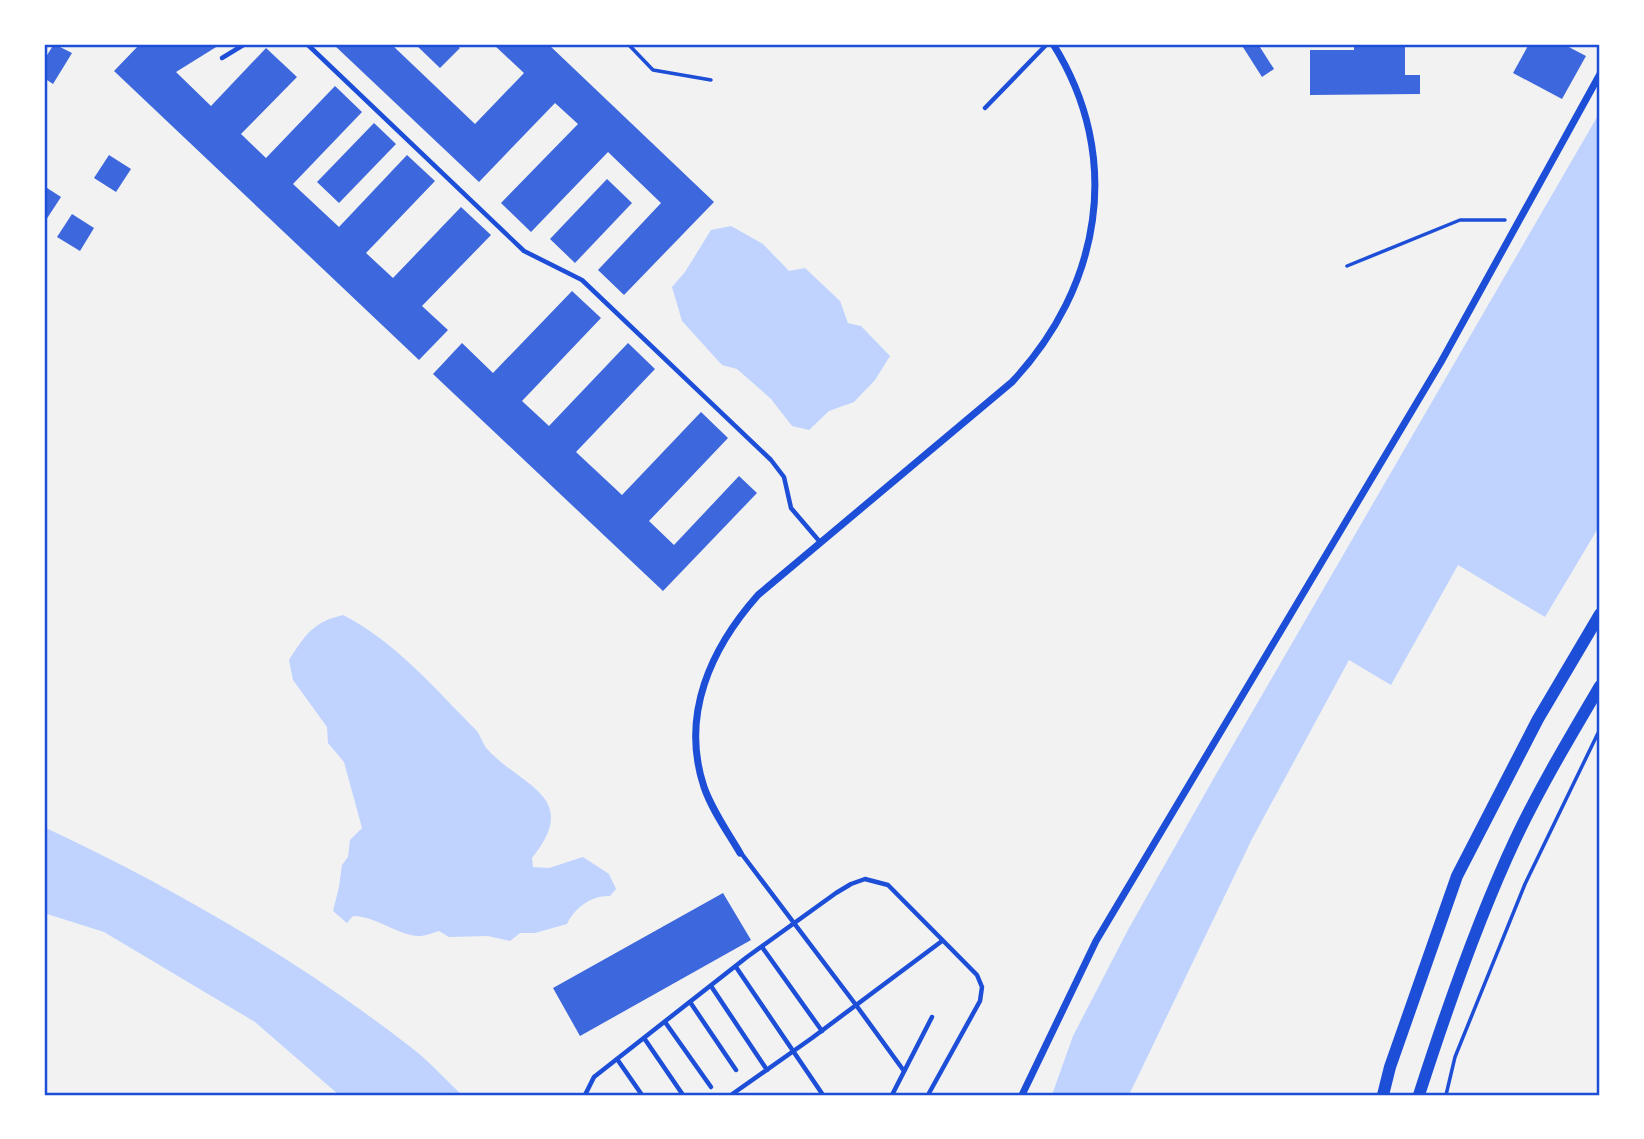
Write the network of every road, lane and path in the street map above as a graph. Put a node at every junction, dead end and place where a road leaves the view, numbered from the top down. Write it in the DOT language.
graph roads {
  1 [pos="245,44"];
  2 [pos="307,44"];
  3 [pos="628,44"];
  4 [pos="1047,44"];
  5 [pos="1053,44"];
  6 [pos="222,58"];
  7 [pos="1600,74"];
  8 [pos="711,80"];
  9 [pos="985,108"];
  10 [pos="1521,220"];
  11 [pos="1347,266"];
  12 [pos="820,542"];
  13 [pos="1600,614"];
  14 [pos="1600,686"];
  15 [pos="1600,729"];
  16 [pos="740,853"];
  17 [pos="794,924"];
  18 [pos="942,941"];
  19 [pos="761,947"];
  20 [pos="736,967"];
  21 [pos="711,986"];
  22 [pos="690,1002"];
  23 [pos="856,1005"];
  24 [pos="932,1017"];
  25 [pos="664,1022"];
  26 [pos="822,1031"];
  27 [pos="644,1038"];
  28 [pos="793,1051"];
  29 [pos="617,1059"];
  30 [pos="736,1069"];
  31 [pos="767,1070"];
  32 [pos="904,1071"];
  33 [pos="711,1087"];
  34 [pos="585,1095"];
  35 [pos="642,1095"];
  36 [pos="683,1095"];
  37 [pos="731,1095"];
  38 [pos="823,1095"];
  39 [pos="892,1095"];
  40 [pos="928,1095"];
  41 [pos="1022,1095"];
  42 [pos="1383,1095"];
  43 [pos="1419,1095"];
  44 [pos="1446,1095"];
  1 -- 6 [label="lane"];
  2 -- 12 [label="lane"];
  3 -- 8 [label="path"];
  4 -- 9 [label="lane"];
  5 -- 12 [label="street"];
  7 -- 10 [label="street"];
  10 -- 11 [label="path"];
  10 -- 41 [label="street"];
  12 -- 16 [label="street"];
  13 -- 42 [label="street"];
  14 -- 43 [label="street"];
  15 -- 44 [label="path"];
  16 -- 17 [label="lane"];
  17 -- 18 [label="lane"];
  17 -- 19 [label="lane"];
  17 -- 23 [label="lane"];
  18 -- 23 [label="lane"];
  18 -- 40 [label="lane"];
  19 -- 20 [label="lane"];
  19 -- 26 [label="lane"];
  20 -- 21 [label="lane"];
  20 -- 28 [label="lane"];
  21 -- 22 [label="lane"];
  21 -- 31 [label="lane"];
  22 -- 25 [label="lane"];
  22 -- 30 [label="lane"];
  23 -- 26 [label="lane"];
  23 -- 32 [label="lane"];
  24 -- 32 [label="lane"];
  25 -- 27 [label="lane"];
  25 -- 33 [label="lane"];
  26 -- 28 [label="lane"];
  27 -- 29 [label="lane"];
  27 -- 36 [label="lane"];
  28 -- 31 [label="lane"];
  28 -- 38 [label="lane"];
  29 -- 34 [label="lane"];
  29 -- 35 [label="lane"];
  31 -- 37 [label="lane"];
  32 -- 39 [label="lane"];
}
